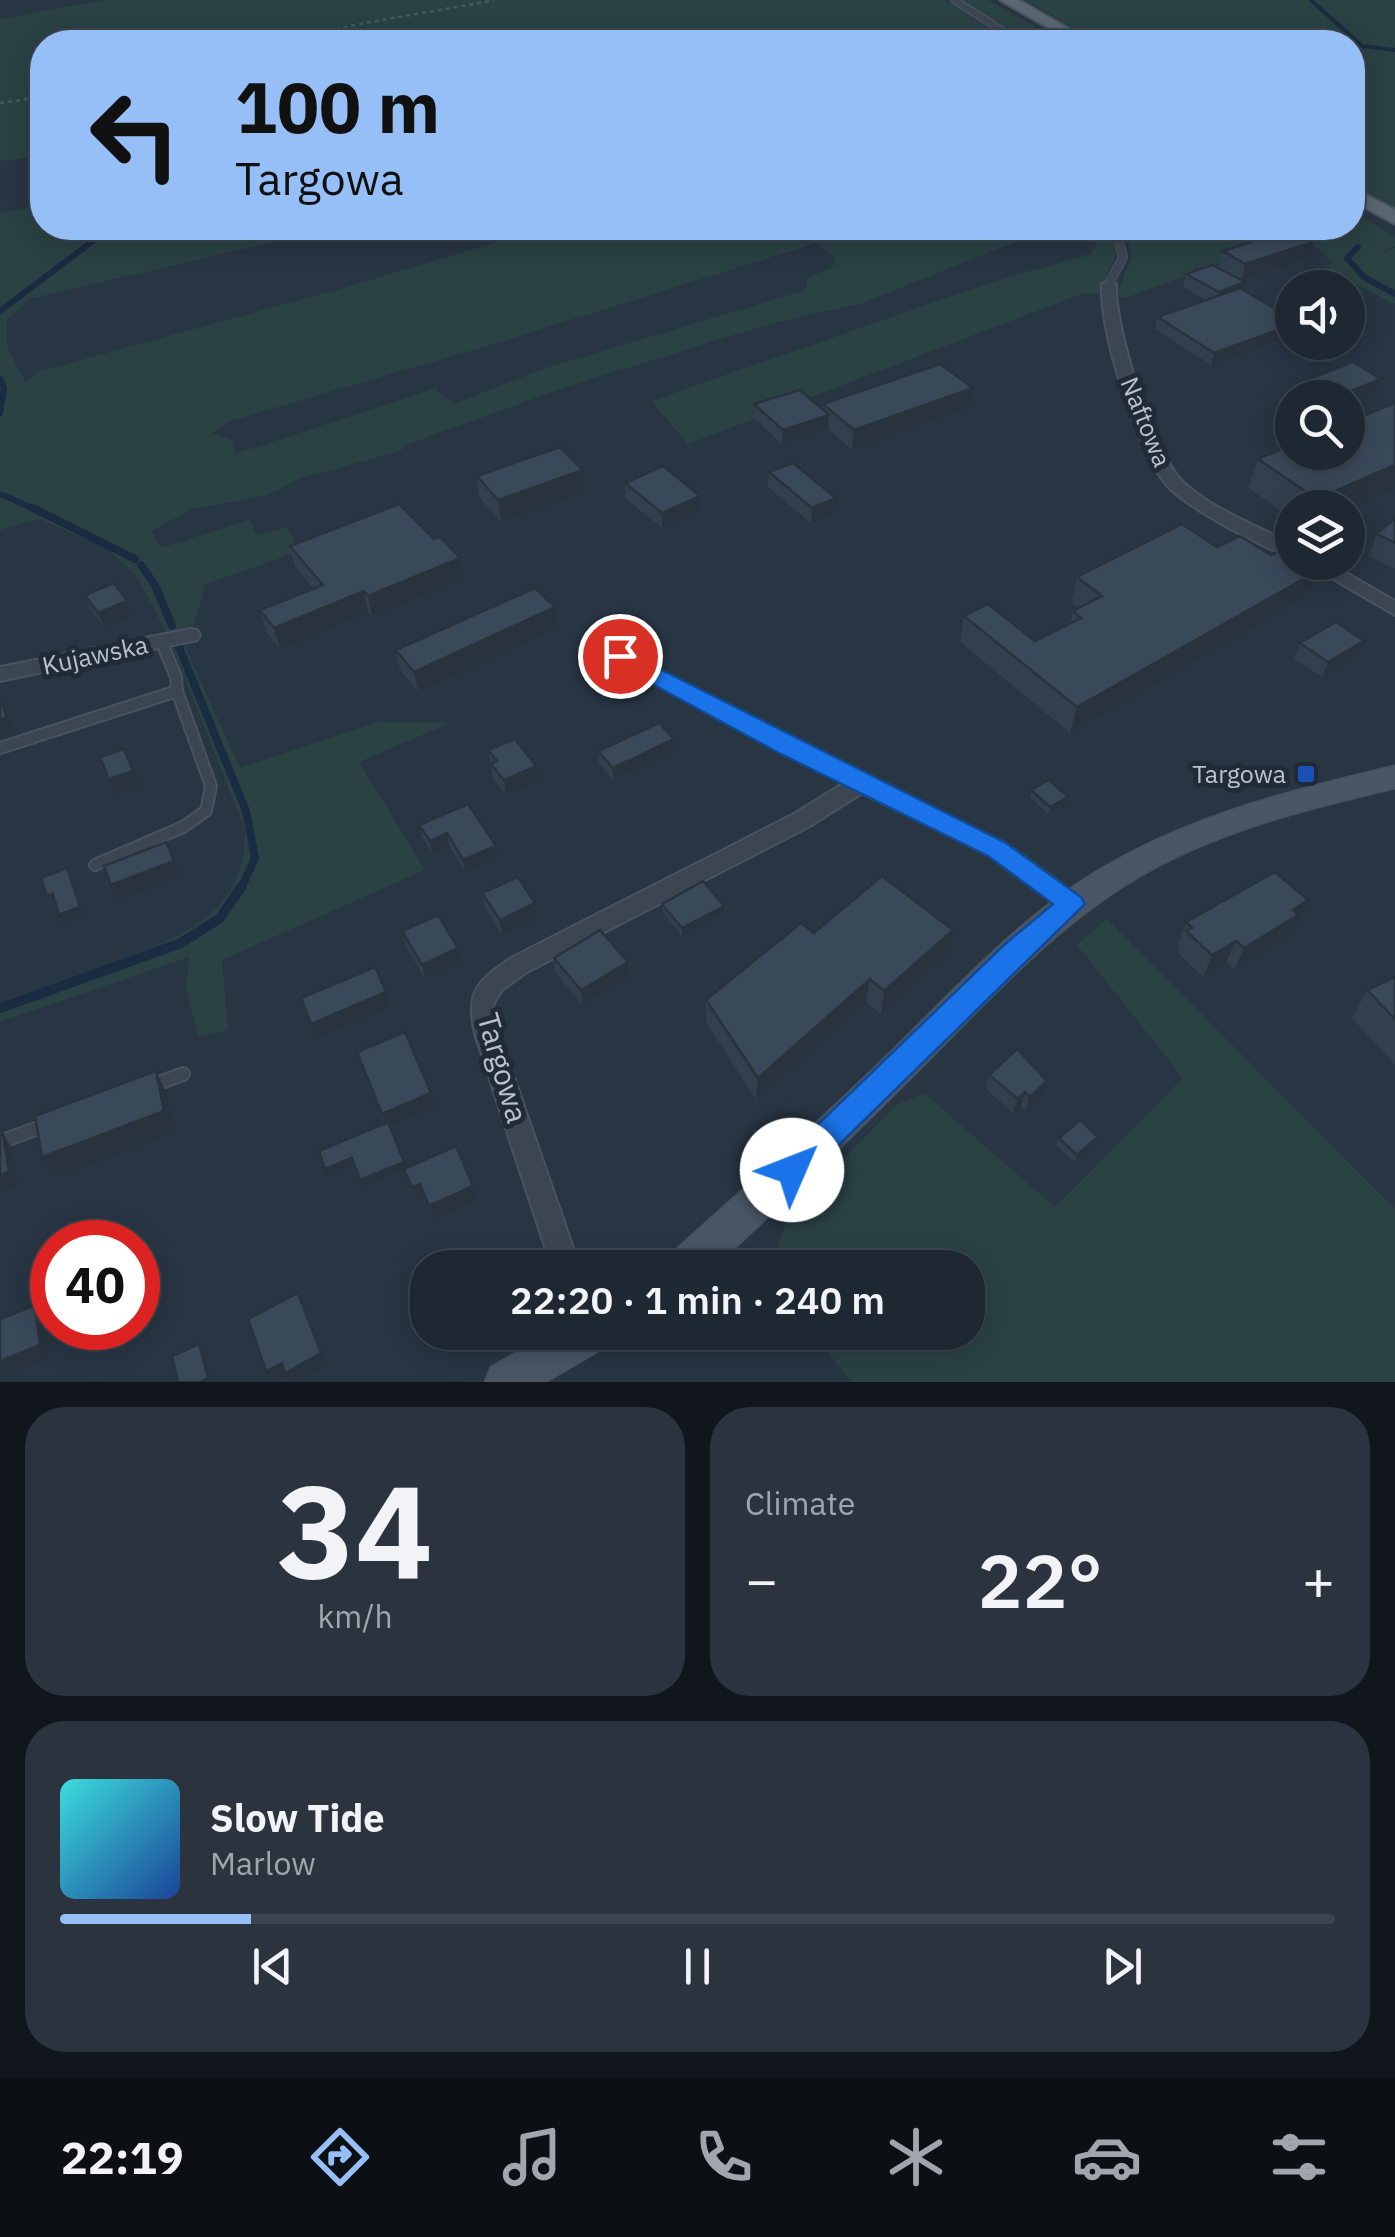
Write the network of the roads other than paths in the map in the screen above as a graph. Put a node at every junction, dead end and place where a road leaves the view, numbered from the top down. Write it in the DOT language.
graph roads {
  1 [pos="954,0"];
  2 [pos="996,0"];
  3 [pos="1008,0"];
  4 [pos="1001,30"];
  5 [pos="1049,30"];
  6 [pos="1062,30"];
  7 [pos="1365,201"];
  8 [pos="1365,214"];
  9 [pos="1395,218"];
  10 [pos="1395,231"];
  11 [pos="1123,240"];
  12 [pos="1109,284"];
  13 [pos="1275,543"];
  14 [pos="1344,580"];
  15 [pos="1395,609"];
  16 [pos="190,635"];
  17 [pos="161,641"];
  18 [pos="620,656"];
  19 [pos="0,674"];
  20 [pos="177,691"];
  21 [pos="0,748"];
  22 [pos="1395,777"];
  23 [pos="861,784"];
  24 [pos="95,865"];
  25 [pos="1072,904"];
  26 [pos="182,1074"];
  27 [pos="138,1092"];
  28 [pos="69,1117"];
  29 [pos="0,1142"];
  30 [pos="560,1250"];
  31 [pos="704,1250"];
  32 [pos="562,1350"];
  33 [pos="506,1382"];
  1 -- 4 [label="lane"];
  2 -- 5 [label="main road"];
  3 -- 6 [label="main road"];
  7 -- 9 [label="main road"];
  8 -- 10 [label="main road"];
  11 -- 12 [label="lane"];
  12 -- 13 [label="street, Naftowa"];
  14 -- 15 [label="street"];
  16 -- 17 [label="street, Kujawska"];
  17 -- 19 [label="street, Kujawska"];
  17 -- 20 [label="lane"];
  18 -- 23 [label="street"];
  20 -- 21 [label="lane"];
  20 -- 24 [label="lane"];
  22 -- 25 [label="street"];
  23 -- 25 [label="street"];
  23 -- 30 [label="street, Targowa"];
  25 -- 31 [label="street"];
  26 -- 27 [label="lane"];
  28 -- 29 [label="lane"];
  32 -- 33 [label="street"];
}
